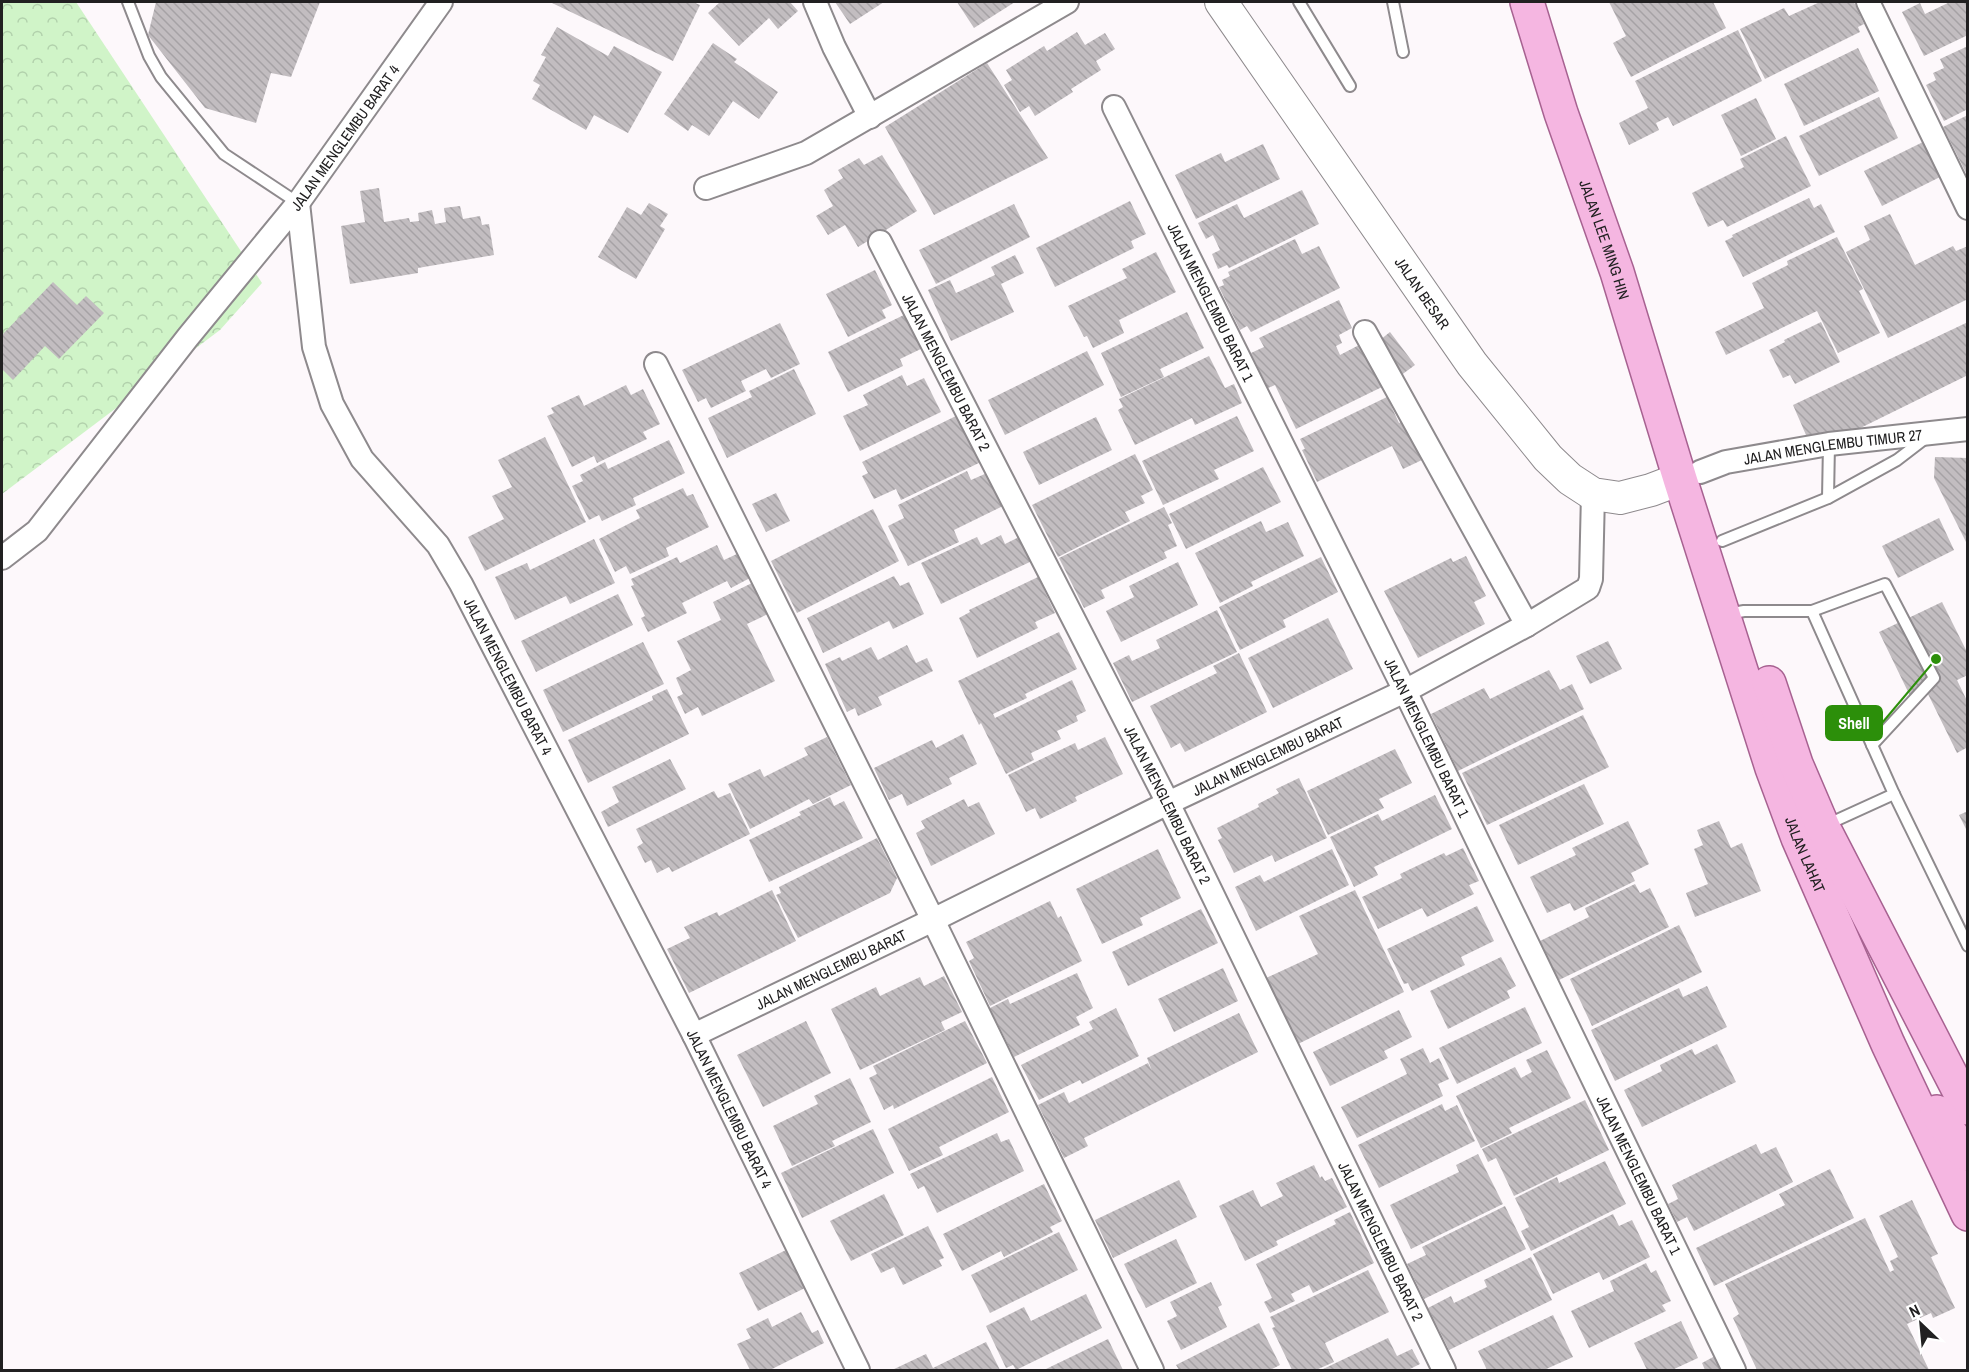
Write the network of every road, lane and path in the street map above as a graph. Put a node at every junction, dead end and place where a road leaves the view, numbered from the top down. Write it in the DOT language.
graph roads {
  1 [pos="128,2"];
  2 [pos="441,2"];
  3 [pos="815,2"];
  4 [pos="1067,2"];
  5 [pos="1221,2"];
  6 [pos="1299,2"];
  7 [pos="1393,2"];
  8 [pos="1527,2"];
  9 [pos="1540,2"];
  10 [pos="1868,2"];
  11 [pos="1403,52"];
  12 [pos="1350,86"];
  13 [pos="1114,107"];
  14 [pos="870,117"];
  15 [pos="706,188"];
  16 [pos="298,202"];
  17 [pos="1968,208"];
  18 [pos="880,242"];
  19 [pos="1365,332"];
  20 [pos="656,364"];
  21 [pos="1968,429"];
  22 [pos="1932,433"];
  23 [pos="1829,444"];
  24 [pos="1695,474"];
  25 [pos="1593,494"];
  26 [pos="1828,498"];
  27 [pos="1722,541"];
  28 [pos="2,558"];
  29 [pos="1812,611"];
  30 [pos="1734,613"];
  31 [pos="1527,624"];
  32 [pos="1405,691"];
  33 [pos="1872,745"];
  34 [pos="1894,794"];
  35 [pos="1168,803"];
  36 [pos="1811,832"];
  37 [pos="1828,906"];
  38 [pos="933,920"];
  39 [pos="1968,946"];
  40 [pos="694,1035"];
  41 [pos="1968,1058"];
  42 [pos="1968,1108"];
  43 [pos="1968,1154"];
  44 [pos="1968,1215"];
  45 [pos="858,1371"];
  46 [pos="1152,1371"];
  47 [pos="1443,1371"];
  48 [pos="1734,1371"];
  1 -- 16 [label="lane"];
  2 -- 16 [label="street, JALAN MENGLEMBU BARAT 4"];
  3 -- 14 [label="street"];
  4 -- 14 [label="street"];
  5 -- 25 [label="main road, JALAN BESAR"];
  6 -- 12 [label="lane"];
  7 -- 11 [label="lane"];
  8 -- 24 [label="main road, JALAN LEE MING HIN"];
  9 -- 24 [label="main road, JALAN LEE MING HIN"];
  10 -- 17 [label="street"];
  13 -- 32 [label="street, JALAN MENGLEMBU BARAT 1"];
  14 -- 15 [label="street"];
  16 -- 28 [label="street"];
  16 -- 40 [label="street, JALAN MENGLEMBU BARAT 4"];
  18 -- 35 [label="street, JALAN MENGLEMBU BARAT 2"];
  19 -- 31 [label="street"];
  20 -- 38 [label="street"];
  21 -- 22 [label="street, JALAN MENGLEMBU TIMUR 27"];
  22 -- 23 [label="street, JALAN MENGLEMBU TIMUR 27"];
  22 -- 26 [label="lane"];
  23 -- 24 [label="street, JALAN MENGLEMBU TIMUR 27"];
  23 -- 26 [label="lane"];
  24 -- 25 [label="main road, JALAN BESAR"];
  24 -- 27 [label="main road, JALAN LAHAT"];
  24 -- 30 [label="main road, JALAN LAHAT"];
  25 -- 31 [label="street, JALAN MENGLEMBU BARAT"];
  26 -- 27 [label="lane"];
  27 -- 30 [label="main road, JALAN LAHAT"];
  29 -- 30 [label="lane"];
  29 -- 33 [label="lane"];
  29 -- 33 [label="lane"];
  30 -- 36 [label="main road, JALAN LAHAT"];
  31 -- 32 [label="street, JALAN MENGLEMBU BARAT"];
  32 -- 35 [label="street, JALAN MENGLEMBU BARAT"];
  32 -- 48 [label="street, JALAN MENGLEMBU BARAT 1"];
  33 -- 34 [label="lane"];
  34 -- 36 [label="lane"];
  34 -- 39 [label="lane"];
  35 -- 38 [label="street, JALAN MENGLEMBU BARAT"];
  35 -- 47 [label="street, JALAN MENGLEMBU BARAT 2"];
  36 -- 37 [label="main road, JALAN LAHAT"];
  36 -- 41 [label="main road"];
  36 -- 42 [label="main road, JALAN LAHAT"];
  37 -- 43 [label="main road"];
  37 -- 44 [label="main road, JALAN LAHAT"];
  38 -- 40 [label="street, JALAN MENGLEMBU BARAT"];
  38 -- 46 [label="street"];
  40 -- 45 [label="street, JALAN MENGLEMBU BARAT 4"];
}
